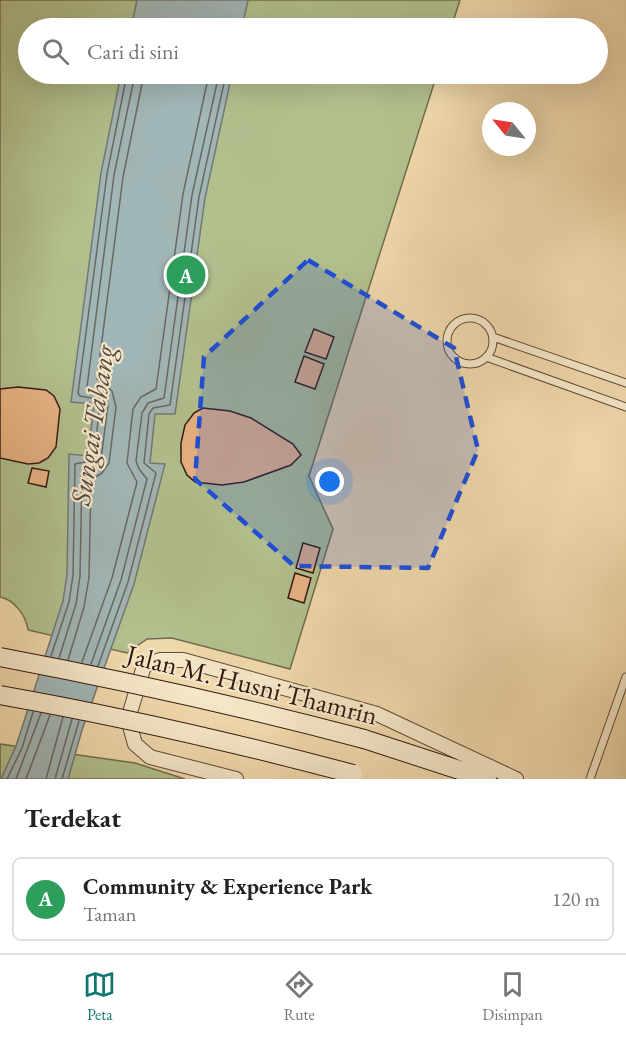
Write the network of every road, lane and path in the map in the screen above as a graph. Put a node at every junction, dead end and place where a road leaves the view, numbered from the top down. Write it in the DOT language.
graph roads {
  1 [pos="493,337"];
  2 [pos="486,357"];
  3 [pos="626,383"];
  4 [pos="626,407"];
  5 [pos="0,657"];
  6 [pos="626,677"];
  7 [pos="0,695"];
  8 [pos="360,777"];
  9 [pos="236,779"];
  10 [pos="487,779"];
  11 [pos="516,779"];
  12 [pos="590,779"];
  1 -- 2 [label="lane"];
  1 -- 2 [label="lane"];
  1 -- 3 [label="lane"];
  2 -- 4 [label="lane"];
  5 -- 10 [label="main road, Jalan M. Husni Thamrin, bridge"];
  6 -- 12 [label="lane"];
  7 -- 8 [label="main road, bridge"];
  9 -- 11 [label="street"];
}
